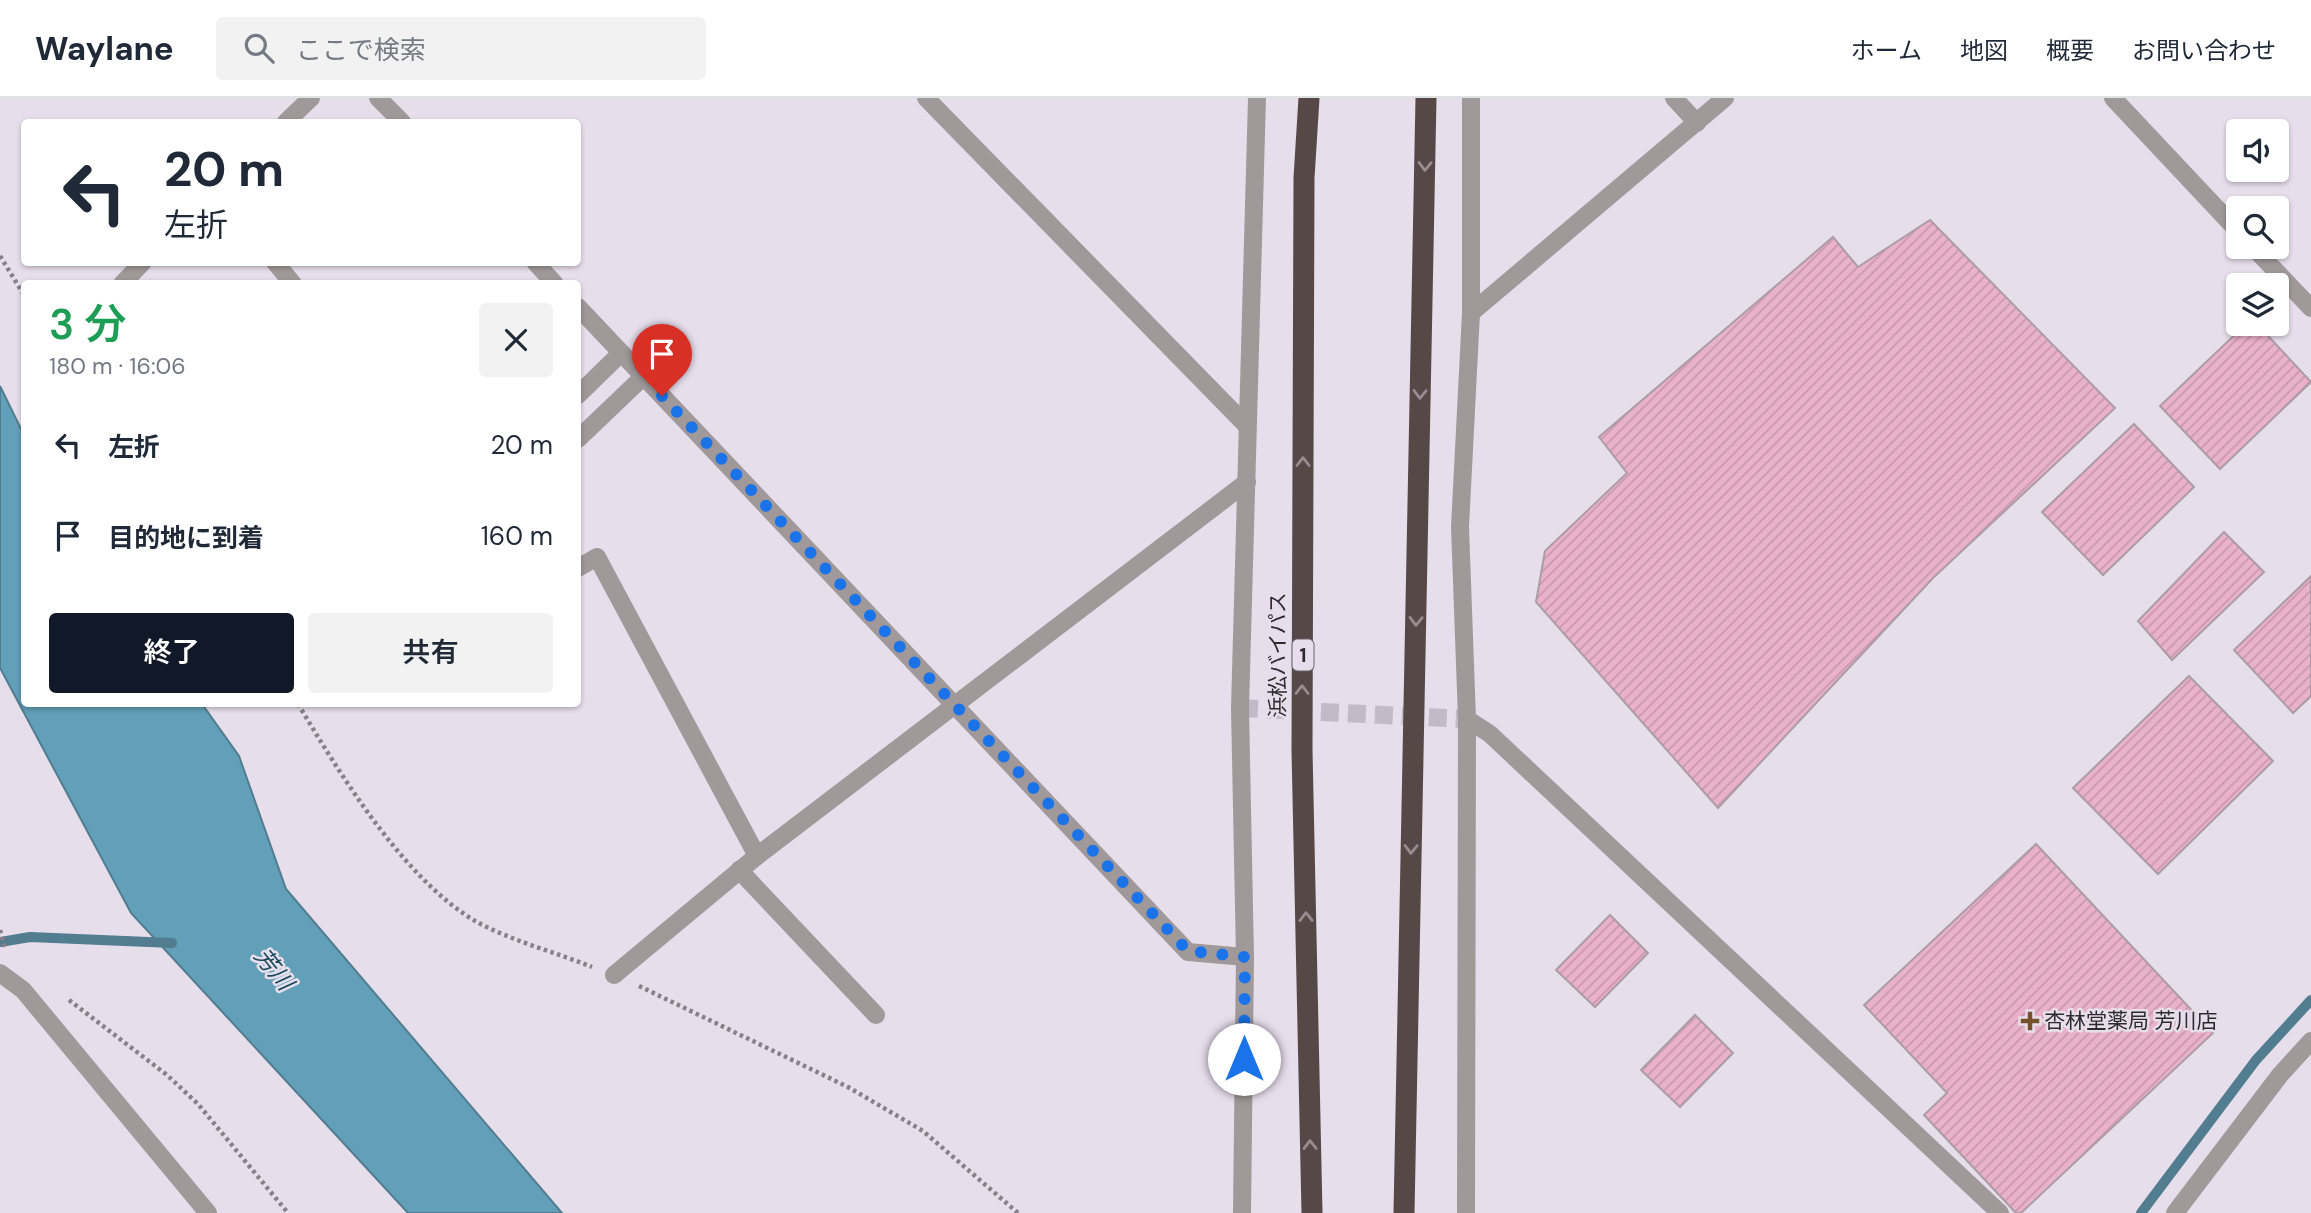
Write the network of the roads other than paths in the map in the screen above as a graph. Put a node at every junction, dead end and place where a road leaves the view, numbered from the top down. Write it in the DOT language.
graph roads {
  1 [pos="311,98"];
  2 [pos="378,98"];
  3 [pos="926,98"];
  4 [pos="1257,98"];
  5 [pos="1309,98"];
  6 [pos="1426,98"];
  7 [pos="1471,98"];
  8 [pos="1674,98"];
  9 [pos="1725,98"];
  10 [pos="2113,98"];
  11 [pos="289,119"];
  12 [pos="399,119"];
  13 [pos="1697,123"];
  14 [pos="2226,218"];
  15 [pos="2264,259"];
  16 [pos="139,266"];
  17 [pos="278,266"];
  18 [pos="539,266"];
  19 [pos="126,280"];
  20 [pos="289,280"];
  21 [pos="551,280"];
  22 [pos="2311,308"];
  23 [pos="581,310"];
  24 [pos="1471,313"];
  25 [pos="621,353"];
  26 [pos="644,376"];
  27 [pos="581,392"];
  28 [pos="1246,425"];
  29 [pos="581,436"];
  30 [pos="1247,482"];
  31 [pos="581,566"];
  32 [pos="958,706"];
  33 [pos="1467,719"];
  34 [pos="757,856"];
  35 [pos="739,870"];
  36 [pos="1245,957"];
  37 [pos="0,973"];
  38 [pos="614,975"];
  39 [pos="876,1015"];
  40 [pos="2311,1041"];
  41 [pos="208,1213"];
  42 [pos="1242,1213"];
  43 [pos="1312,1213"];
  44 [pos="1404,1213"];
  45 [pos="1466,1213"];
  46 [pos="2000,1213"];
  47 [pos="2175,1213"];
  1 -- 11 [label="street"];
  2 -- 12 [label="street"];
  3 -- 28 [label="street"];
  4 -- 28 [label="street"];
  43 -- 5 [label="highway, 浜松バイパス / 1, one-way"];
  6 -- 44 [label="highway, one-way"];
  7 -- 24 [label="street"];
  8 -- 13 [label="street"];
  9 -- 13 [label="street"];
  10 -- 14 [label="street"];
  13 -- 24 [label="street"];
  15 -- 22 [label="street"];
  16 -- 19 [label="street"];
  17 -- 20 [label="street"];
  18 -- 21 [label="street"];
  23 -- 25 [label="street"];
  24 -- 33 [label="street"];
  25 -- 26 [label="street"];
  25 -- 27 [label="street"];
  26 -- 29 [label="street"];
  26 -- 32 [label="street"];
  28 -- 30 [label="street"];
  30 -- 32 [label="street"];
  30 -- 36 [label="street"];
  31 -- 34 [label="street"];
  32 -- 34 [label="street"];
  32 -- 36 [label="street"];
  33 -- 45 [label="street"];
  33 -- 46 [label="street"];
  34 -- 35 [label="street"];
  35 -- 38 [label="street"];
  35 -- 39 [label="street"];
  36 -- 42 [label="street"];
  37 -- 41 [label="street"];
  40 -- 47 [label="street"];
}
